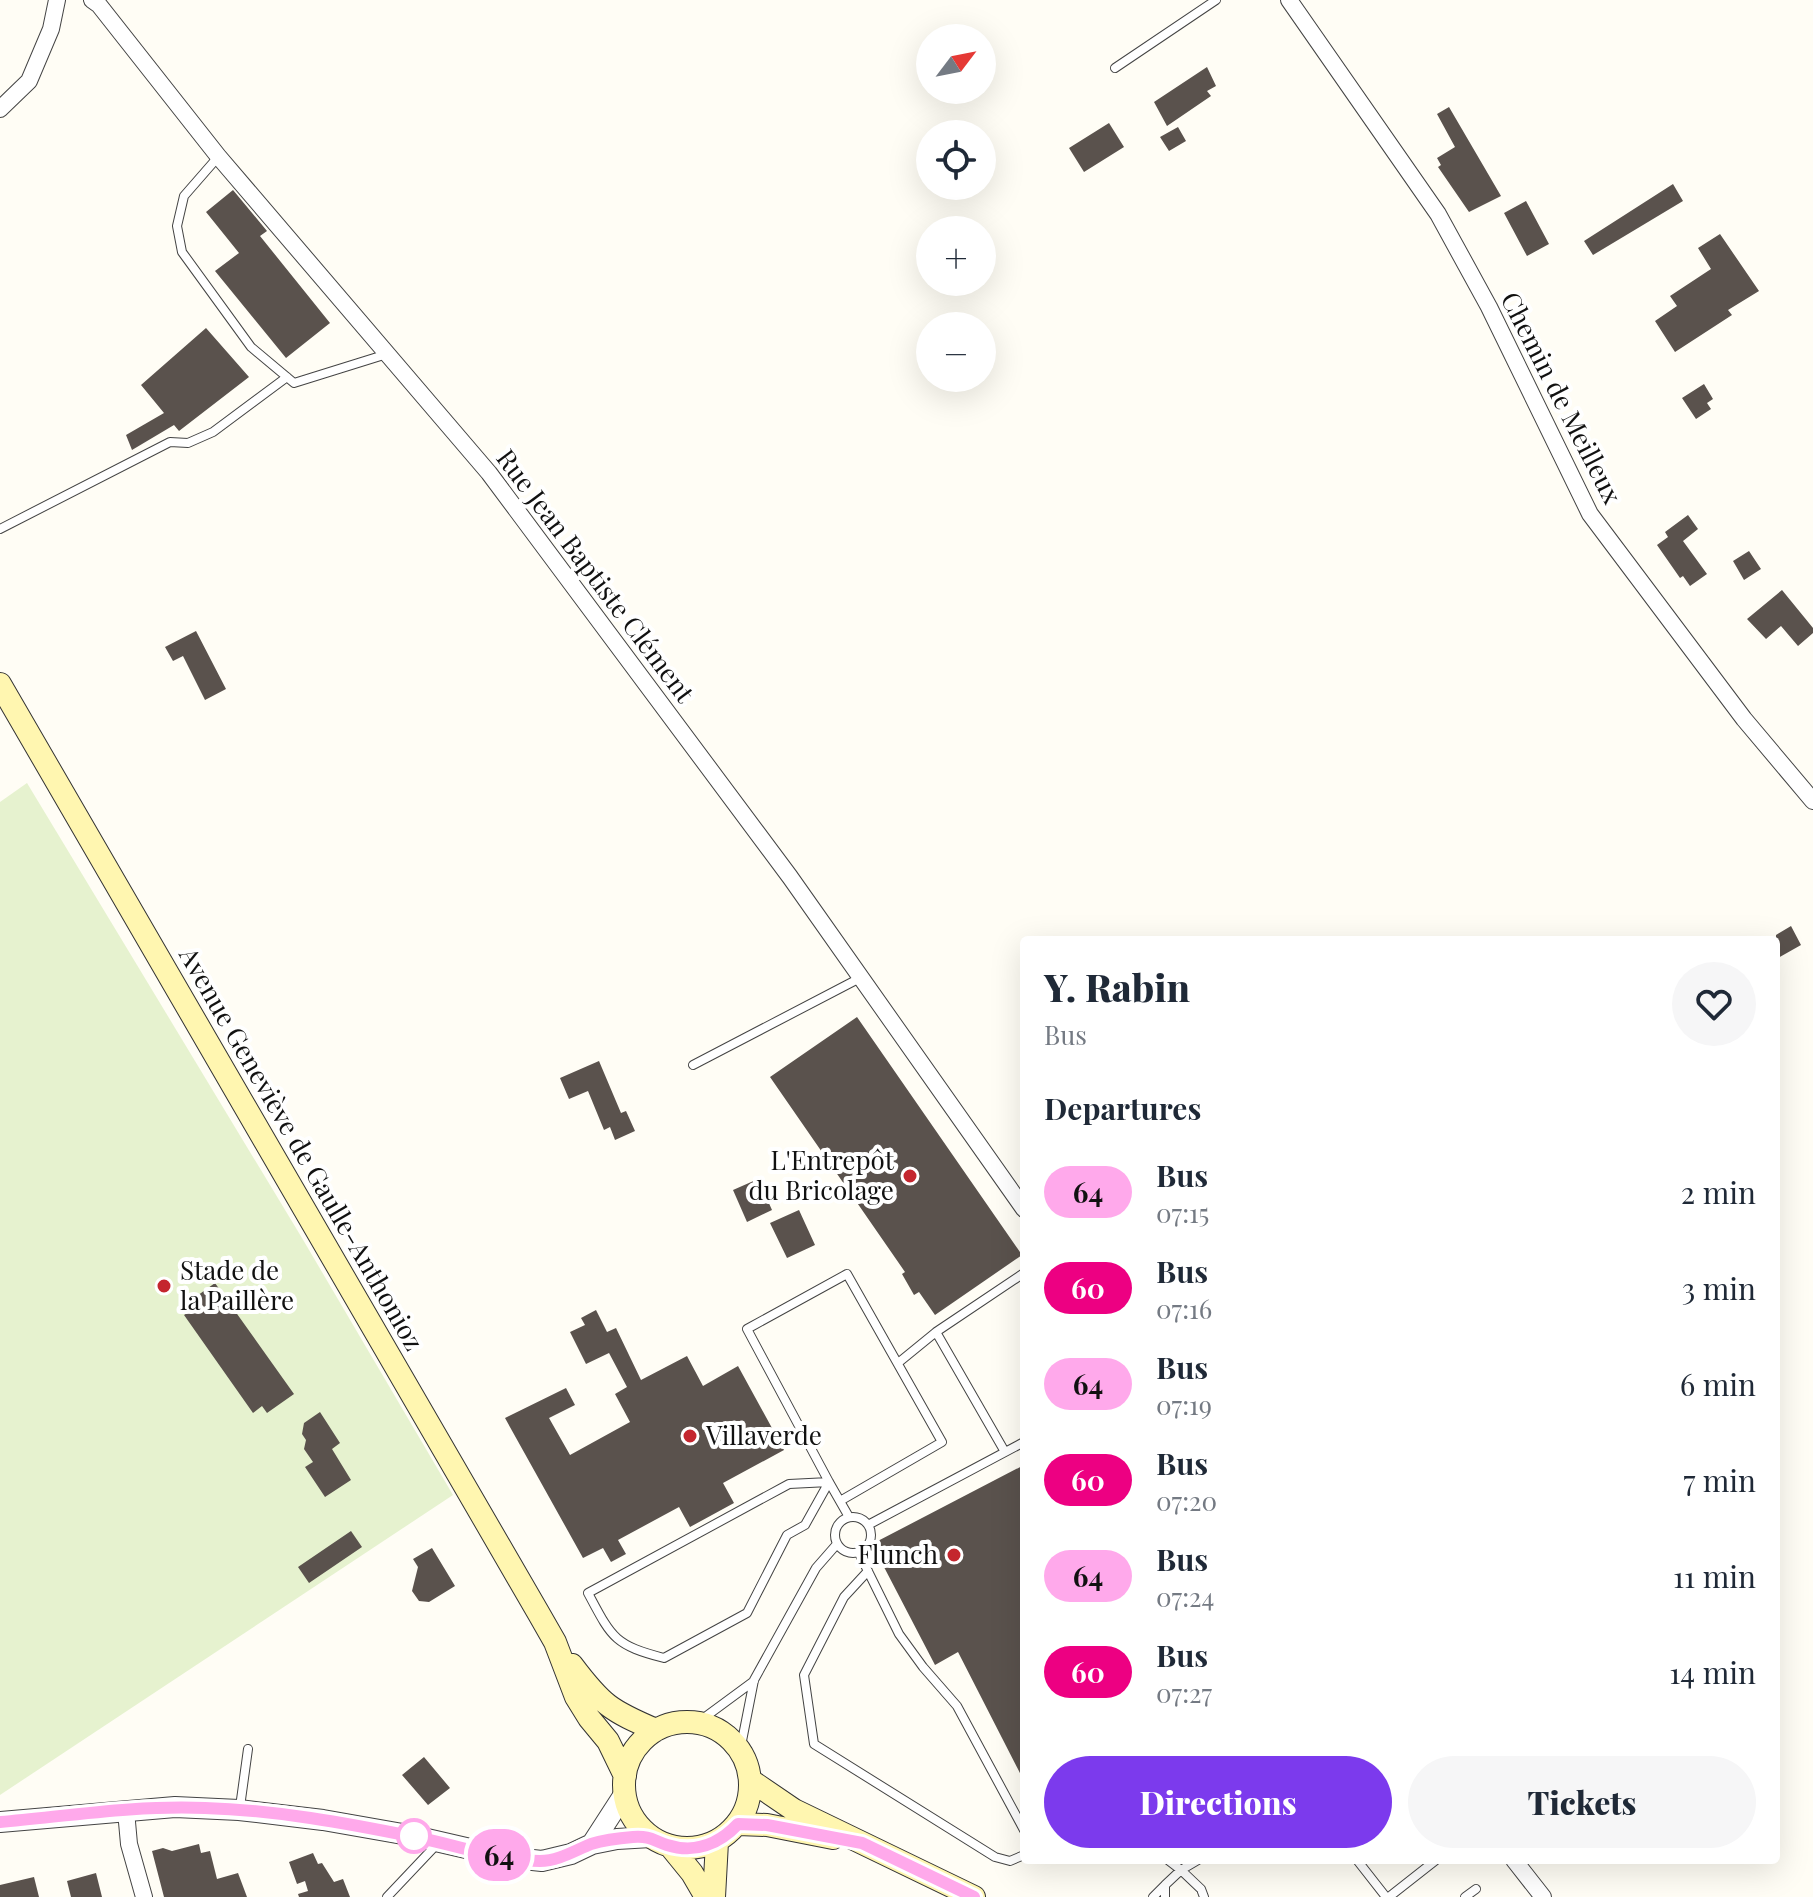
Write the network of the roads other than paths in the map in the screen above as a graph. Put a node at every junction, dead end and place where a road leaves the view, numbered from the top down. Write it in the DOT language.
graph roads {
  1 [pos="57,0"];
  2 [pos="92,0"];
  3 [pos="1216,0"];
  4 [pos="1289,0"];
  5 [pos="1115,68"];
  6 [pos="0,109"];
  7 [pos="218,156"];
  8 [pos="387,354"];
  9 [pos="287,377"];
  10 [pos="0,529"];
  11 [pos="0,684"];
  12 [pos="1813,801"];
  13 [pos="860,978"];
  14 [pos="693,1065"];
  15 [pos="1020,1203"];
  16 [pos="1020,1276"];
  17 [pos="936,1332"];
  18 [pos="898,1363"];
  19 [pos="1020,1444"];
  20 [pos="1005,1452"];
  21 [pos="829,1482"];
  22 [pos="840,1501"];
  23 [pos="849,1517"];
  24 [pos="868,1525"];
  25 [pos="837,1544"];
  26 [pos="859,1553"];
  27 [pos="868,1571"];
  28 [pos="555,1642"];
  29 [pos="754,1680"];
  30 [pos="697,1723"];
  31 [pos="656,1730"];
  32 [pos="248,1749"];
  33 [pos="740,1751"];
  34 [pos="750,1780"];
  35 [pos="625,1785"];
  36 [pos="239,1810"];
  37 [pos="126,1811"];
  38 [pos="0,1822"];
  39 [pos="1020,1823"];
  40 [pos="738,1824"];
  41 [pos="660,1841"];
  42 [pos="439,1842"];
  43 [pos="717,1842"];
  44 [pos="862,1843"];
  45 [pos="592,1844"];
  46 [pos="1020,1857"];
  47 [pos="1173,1864"];
  48 [pos="1191,1864"];
  49 [pos="1360,1864"];
  50 [pos="1431,1864"];
  51 [pos="1517,1864"];
  52 [pos="1181,1870"];
  53 [pos="1165,1885"];
  54 [pos="1476,1889"];
  55 [pos="144,1897"];
  56 [pos="387,1897"];
  57 [pos="706,1897"];
  58 [pos="714,1897"];
  59 [pos="974,1897"];
  60 [pos="1153,1897"];
  61 [pos="1165,1897"];
  62 [pos="1204,1897"];
  63 [pos="1388,1897"];
  64 [pos="1465,1897"];
  65 [pos="1543,1897"];
  1 -- 6 [label="street"];
  2 -- 7 [label="street, Rue Jean Baptiste Clément"];
  3 -- 5 [label="lane"];
  4 -- 12 [label="street, Chemin de Meilleux"];
  7 -- 8 [label="street, Rue Jean Baptiste Clément"];
  7 -- 9 [label="lane"];
  8 -- 9 [label="lane"];
  8 -- 13 [label="street, Rue Jean Baptiste Clément"];
  9 -- 10 [label="lane"];
  11 -- 28 [label="main road, Avenue Geneviève de Gaulle-Anthonioz"];
  13 -- 14 [label="lane"];
  13 -- 15 [label="street, Rue Jean Baptiste Clément"];
  16 -- 17 [label="lane"];
  17 -- 18 [label="lane"];
  17 -- 20 [label="lane"];
  18 -- 21 [label="lane"];
  18 -- 22 [label="lane"];
  19 -- 20 [label="lane"];
  20 -- 24 [label="lane"];
  21 -- 21 [label="lane"];
  21 -- 22 [label="lane"];
  22 -- 23 [label="lane"];
  23 -- 24 [label="lane"];
  23 -- 25 [label="lane"];
  24 -- 26 [label="lane"];
  25 -- 26 [label="lane"];
  25 -- 29 [label="lane"];
  26 -- 27 [label="lane"];
  27 -- 39 [label="lane"];
  27 -- 46 [label="lane"];
  28 -- 31 [label="main road, Avenue Geneviève de Gaulle-Anthonioz"];
  28 -- 35 [label="main road, Avenue Geneviève de Gaulle-Anthonioz"];
  29 -- 30 [label="lane"];
  29 -- 33 [label="lane"];
  30 -- 31 [label="main road"];
  30 -- 33 [label="main road"];
  31 -- 35 [label="main road"];
  32 -- 36 [label="lane"];
  33 -- 34 [label="main road"];
  34 -- 40 [label="main road"];
  34 -- 44 [label="main road"];
  35 -- 41 [label="main road"];
  35 -- 45 [label="street"];
  36 -- 37 [label="street"];
  36 -- 42 [label="street"];
  37 -- 38 [label="street"];
  37 -- 55 [label="street"];
  40 -- 43 [label="main road"];
  40 -- 44 [label="main road"];
  41 -- 43 [label="main road"];
  41 -- 45 [label="street"];
  41 -- 57 [label="main road"];
  42 -- 45 [label="street"];
  42 -- 56 [label="lane"];
  43 -- 58 [label="main road"];
  44 -- 59 [label="main road"];
  47 -- 52 [label="lane"];
  48 -- 52 [label="lane"];
  49 -- 63 [label="lane"];
  50 -- 63 [label="lane"];
  51 -- 65 [label="street"];
  52 -- 53 [label="lane"];
  52 -- 62 [label="lane"];
  53 -- 60 [label="lane"];
  53 -- 61 [label="lane"];
  54 -- 64 [label="lane"];
}
